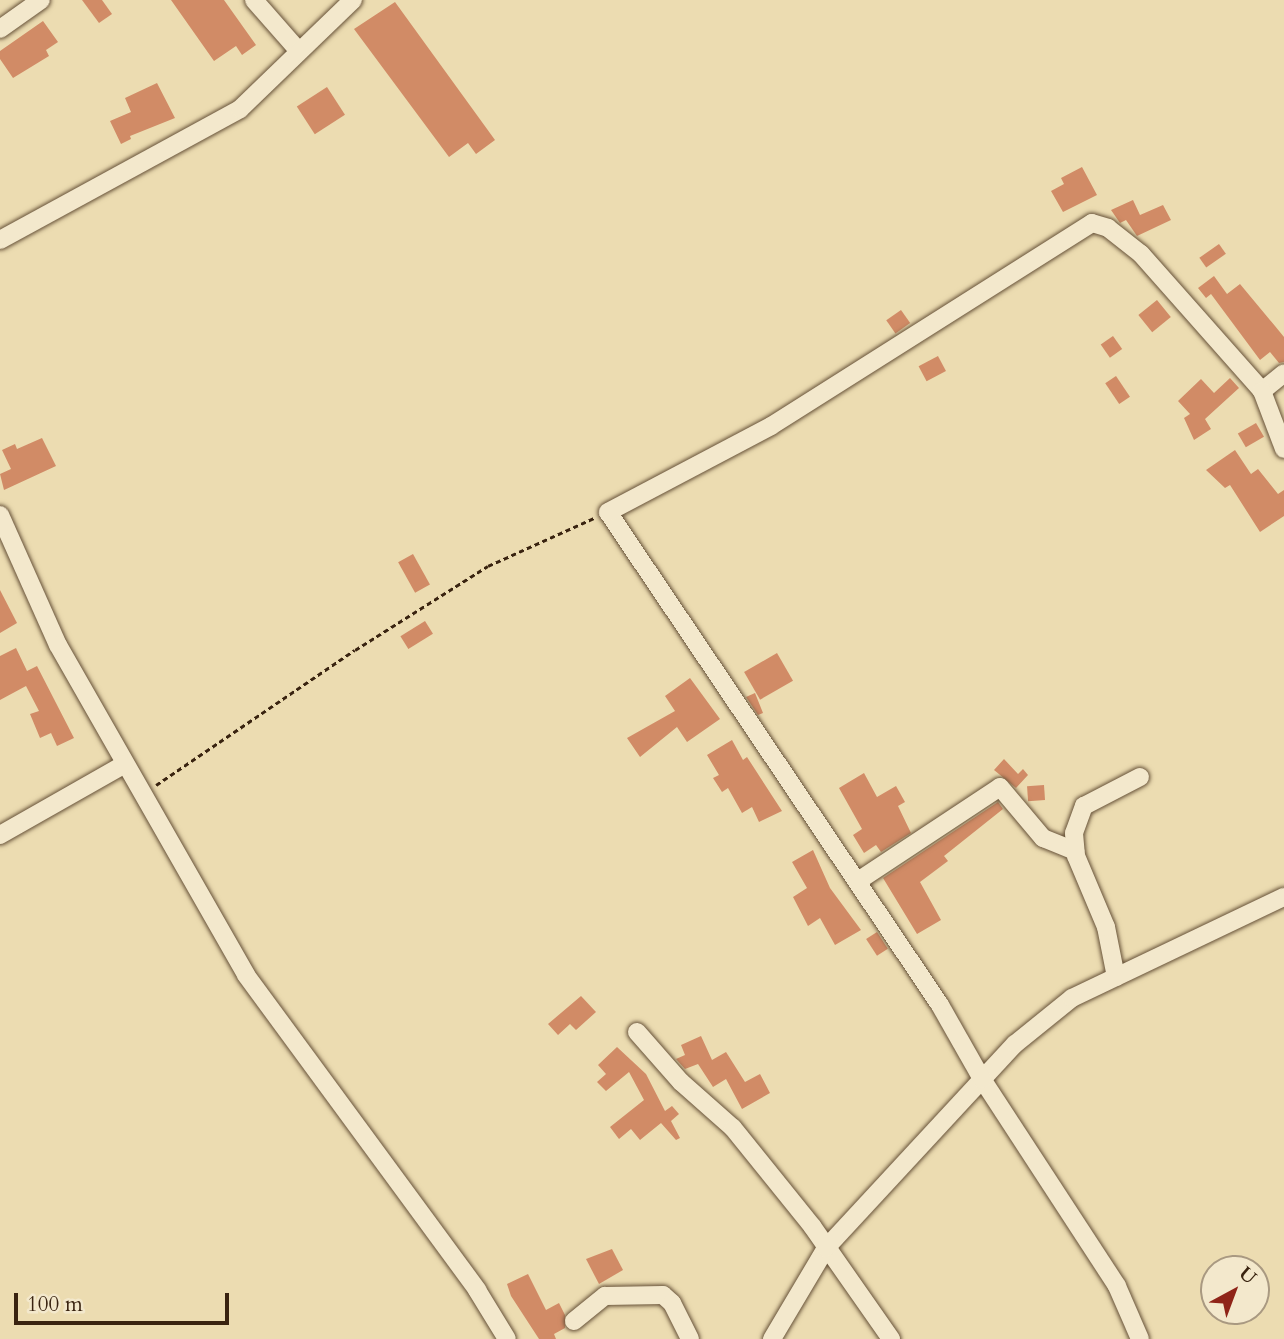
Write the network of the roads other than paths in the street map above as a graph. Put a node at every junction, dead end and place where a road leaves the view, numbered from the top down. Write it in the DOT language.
graph roads {
  1 [pos="41,0"];
  2 [pos="254,0"];
  3 [pos="353,0"];
  4 [pos="0,29"];
  5 [pos="298,50"];
  6 [pos="0,240"];
  7 [pos="1284,373"];
  8 [pos="1262,391"];
  9 [pos="1284,449"];
  10 [pos="0,515"];
  11 [pos="123,765"];
  12 [pos="1140,777"];
  13 [pos="0,835"];
  14 [pos="1075,851"];
  15 [pos="858,881"];
  16 [pos="1283,900"];
  17 [pos="1116,977"];
  18 [pos="637,1032"];
  19 [pos="982,1079"];
  20 [pos="826,1248"];
  21 [pos="574,1321"];
  22 [pos="507,1339"];
  23 [pos="690,1339"];
  24 [pos="772,1339"];
  25 [pos="891,1339"];
  26 [pos="1140,1339"];
  1 -- 4 [label="street"];
  2 -- 5 [label="street"];
  3 -- 5 [label="street"];
  5 -- 6 [label="street"];
  7 -- 8 [label="street"];
  8 -- 9 [label="street"];
  8 -- 15 [label="street"];
  10 -- 11 [label="street"];
  11 -- 13 [label="street"];
  11 -- 22 [label="street"];
  12 -- 14 [label="street"];
  14 -- 15 [label="street"];
  14 -- 17 [label="street"];
  15 -- 19 [label="street"];
  16 -- 17 [label="street"];
  17 -- 19 [label="street"];
  18 -- 20 [label="street"];
  19 -- 20 [label="street"];
  19 -- 26 [label="street"];
  20 -- 24 [label="street"];
  20 -- 25 [label="street"];
  21 -- 23 [label="street"];
}
